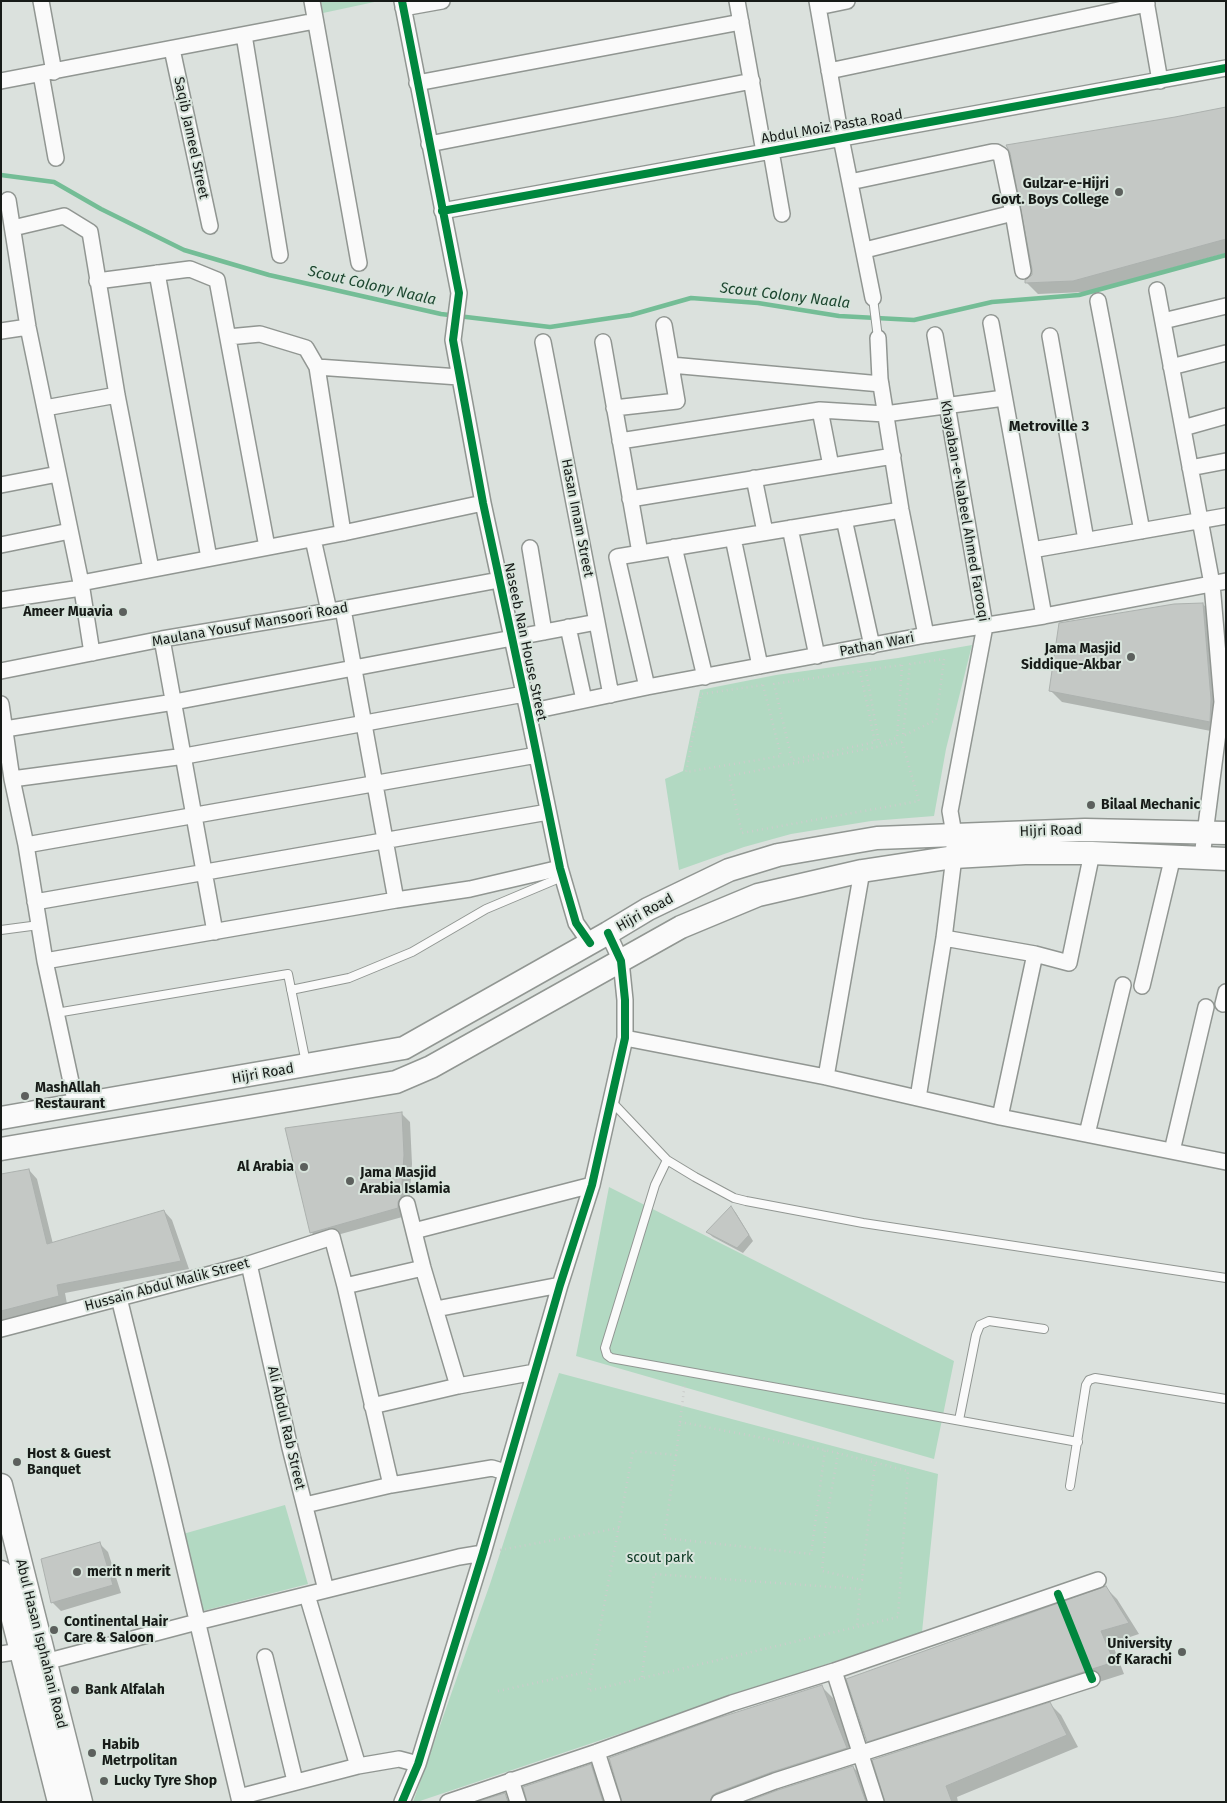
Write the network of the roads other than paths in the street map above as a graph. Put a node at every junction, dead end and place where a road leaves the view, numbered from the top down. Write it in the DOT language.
graph roads {
  1 [pos="41,1"];
  2 [pos="312,1"];
  3 [pos="442,1"];
  4 [pos="737,1"];
  5 [pos="847,1"];
  6 [pos="1146,3"];
  7 [pos="818,4"];
  8 [pos="402,5"];
  9 [pos="315,22"];
  10 [pos="741,22"];
  11 [pos="244,35"];
  12 [pos="172,49"];
  13 [pos="1226,68"];
  14 [pos="829,71"];
  15 [pos="47,73"];
  16 [pos="1,81"];
  17 [pos="752,81"];
  18 [pos="1160,81"];
  19 [pos="417,83"];
  20 [pos="841,138"];
  21 [pos="429,144"];
  22 [pos="767,152"];
  23 [pos="56,158"];
  24 [pos="850,182"];
  25 [pos="8,200"];
  26 [pos="442,211"];
  27 [pos="1013,213"];
  28 [pos="782,214"];
  29 [pos="210,226"];
  30 [pos="12,228"];
  31 [pos="865,250"];
  32 [pos="280,255"];
  33 [pos="359,263"];
  34 [pos="1023,271"];
  35 [pos="157,273"];
  36 [pos="97,281"];
  37 [pos="1157,290"];
  38 [pos="873,298"];
  39 [pos="1098,301"];
  40 [pos="1226,306"];
  41 [pos="1163,321"];
  42 [pos="991,323"];
  43 [pos="664,325"];
  44 [pos="28,326"];
  45 [pos="1,331"];
  46 [pos="935,334"];
  47 [pos="1050,336"];
  48 [pos="228,337"];
  49 [pos="878,338"];
  50 [pos="544,342"];
  51 [pos="603,342"];
  52 [pos="1226,353"];
  53 [pos="671,365"];
  54 [pos="317,367"];
  55 [pos="1171,368"];
  56 [pos="459,376"];
  57 [pos="881,384"];
  58 [pos="117,394"];
  59 [pos="1004,398"];
  60 [pos="946,406"];
  61 [pos="45,408"];
  62 [pos="614,408"];
  63 [pos="820,410"];
  64 [pos="885,414"];
  65 [pos="1226,416"];
  66 [pos="1183,428"];
  67 [pos="620,441"];
  68 [pos="893,456"];
  69 [pos="1226,461"];
  70 [pos="830,466"];
  71 [pos="1190,468"];
  72 [pos="58,474"];
  73 [pos="754,478"];
  74 [pos="1,485"];
  75 [pos="630,499"];
  76 [pos="483,503"];
  77 [pos="900,510"];
  78 [pos="1226,516"];
  79 [pos="844,519"];
  80 [pos="1200,521"];
  81 [pos="790,528"];
  82 [pos="70,531"];
  83 [pos="1142,531"];
  84 [pos="765,532"];
  85 [pos="343,533"];
  86 [pos="733,538"];
  87 [pos="313,539"];
  88 [pos="1086,540"];
  89 [pos="1,545"];
  90 [pos="267,547"];
  91 [pos="674,547"];
  92 [pos="530,548"];
  93 [pos="1032,550"];
  94 [pos="640,553"];
  95 [pos="208,558"];
  96 [pos="151,569"];
  97 [pos="499,580"];
  98 [pos="1219,582"];
  99 [pos="81,585"];
  100 [pos="1,600"];
  101 [pos="336,610"];
  102 [pos="1044,616"];
  103 [pos="597,622"];
  104 [pos="985,626"];
  105 [pos="568,628"];
  106 [pos="544,632"];
  107 [pos="926,635"];
  108 [pos="162,639"];
  109 [pos="512,639"];
  110 [pos="872,646"];
  111 [pos="92,653"];
  112 [pos="817,656"];
  113 [pos="760,666"];
  114 [pos="354,668"];
  115 [pos="1,672"];
  116 [pos="705,677"];
  117 [pos="647,687"];
  118 [pos="524,694"];
  119 [pos="611,695"];
  120 [pos="584,700"];
  121 [pos="174,702"];
  122 [pos="1224,702"];
  123 [pos="1,704"];
  124 [pos="528,712"];
  125 [pos="364,723"];
  126 [pos="5,729"];
  127 [pos="537,755"];
  128 [pos="184,756"];
  129 [pos="7,780"];
  130 [pos="375,784"];
  131 [pos="548,812"];
  132 [pos="195,815"];
  133 [pos="1215,832"];
  134 [pos="954,834"];
  135 [pos="385,841"];
  136 [pos="26,845"];
  137 [pos="1092,853"];
  138 [pos="1173,856"];
  139 [pos="954,857"];
  140 [pos="1202,857"];
  141 [pos="1226,859"];
  142 [pos="862,871"];
  143 [pos="204,872"];
  144 [pos="561,872"];
  145 [pos="396,900"];
  146 [pos="36,902"];
  147 [pos="40,925"];
  148 [pos="1,930"];
  149 [pos="215,932"];
  150 [pos="599,938"];
  151 [pos="944,938"];
  152 [pos="1035,954"];
  153 [pos="45,961"];
  154 [pos="621,961"];
  155 [pos="1123,985"];
  156 [pos="1142,986"];
  157 [pos="291,990"];
  158 [pos="1206,1008"];
  159 [pos="56,1014"];
  160 [pos="624,1038"];
  161 [pos="306,1066"];
  162 [pos="826,1077"];
  163 [pos="918,1098"];
  164 [pos="611,1101"];
  165 [pos="76,1105"];
  166 [pos="1000,1117"];
  167 [pos="1,1118"];
  168 [pos="1086,1134"];
  169 [pos="1,1149"];
  170 [pos="1172,1151"];
  171 [pos="667,1160"];
  172 [pos="1226,1162"];
  173 [pos="592,1185"];
  174 [pos="407,1204"];
  175 [pos="414,1231"];
  176 [pos="249,1264"];
  177 [pos="423,1268"];
  178 [pos="1226,1278"];
  179 [pos="560,1285"];
  180 [pos="345,1286"];
  181 [pos="119,1298"];
  182 [pos="436,1309"];
  183 [pos="1,1329"];
  184 [pos="1044,1329"];
  185 [pos="535,1372"];
  186 [pos="458,1386"];
  187 [pos="1226,1399"];
  188 [pos="372,1406"];
  189 [pos="959,1420"];
  190 [pos="1078,1442"];
  191 [pos="505,1472"];
  192 [pos="1,1485"];
  193 [pos="391,1485"];
  194 [pos="1070,1486"];
  195 [pos="304,1504"];
  196 [pos="483,1553"];
  197 [pos="1,1572"];
  198 [pos="1098,1580"];
  199 [pos="326,1590"];
  200 [pos="307,1595"];
  201 [pos="197,1622"];
  202 [pos="11,1652"];
  203 [pos="264,1657"];
  204 [pos="45,1662"];
  205 [pos="834,1671"];
  206 [pos="1092,1679"];
  207 [pos="596,1752"];
  208 [pos="860,1754"];
  209 [pos="418,1764"];
  210 [pos="358,1766"];
  211 [pos="511,1780"];
  212 [pos="295,1781"];
  213 [pos="240,1800"];
  214 [pos="59,1802"];
  215 [pos="81,1802"];
  216 [pos="402,1802"];
  217 [pos="448,1802"];
  218 [pos="518,1802"];
  219 [pos="613,1802"];
  220 [pos="719,1802"];
  221 [pos="876,1802"];
  1 -- 15 [label="street"];
  2 -- 9 [label="street"];
  3 -- 8 [label="street"];
  4 -- 10 [label="street"];
  5 -- 7 [label="street"];
  6 -- 14 [label="street"];
  6 -- 18 [label="street"];
  7 -- 14 [label="street"];
  8 -- 19 [label="street"];
  9 -- 11 [label="street"];
  9 -- 33 [label="street"];
  10 -- 17 [label="street"];
  10 -- 19 [label="street"];
  11 -- 12 [label="street"];
  11 -- 32 [label="street"];
  12 -- 15 [label="street"];
  12 -- 29 [label="street, Saqib Jameel Street"];
  13 -- 18 [label="street, Abdul Moiz Pasta Road"];
  14 -- 20 [label="street"];
  15 -- 16 [label="street"];
  15 -- 23 [label="street"];
  17 -- 21 [label="street"];
  17 -- 22 [label="street"];
  18 -- 20 [label="street, Abdul Moiz Pasta Road"];
  19 -- 21 [label="street"];
  20 -- 22 [label="street, Abdul Moiz Pasta Road"];
  20 -- 24 [label="street"];
  21 -- 26 [label="street"];
  22 -- 26 [label="street, Abdul Moiz Pasta Road"];
  22 -- 28 [label="street"];
  24 -- 27 [label="street"];
  24 -- 31 [label="street"];
  25 -- 30 [label="street"];
  26 -- 56 [label="street, Naseeb Nan House Street"];
  27 -- 31 [label="street"];
  27 -- 34 [label="street"];
  30 -- 36 [label="street"];
  30 -- 44 [label="street"];
  31 -- 38 [label="street"];
  35 -- 36 [label="street"];
  35 -- 48 [label="street"];
  35 -- 95 [label="street"];
  36 -- 58 [label="street"];
  37 -- 41 [label="street"];
  38 -- 49 [label="lane"];
  39 -- 83 [label="street"];
  40 -- 41 [label="street"];
  41 -- 55 [label="street"];
  42 -- 59 [label="street"];
  43 -- 53 [label="street"];
  44 -- 45 [label="street"];
  44 -- 61 [label="street"];
  46 -- 60 [label="street, Khayaban-e-Nabeel Ahmed Farooqi"];
  47 -- 88 [label="street"];
  48 -- 54 [label="street"];
  48 -- 90 [label="street"];
  49 -- 57 [label="street"];
  50 -- 103 [label="street, Hasan Imam Street"];
  51 -- 62 [label="street"];
  52 -- 55 [label="street"];
  53 -- 57 [label="street"];
  53 -- 62 [label="street"];
  54 -- 56 [label="street"];
  54 -- 85 [label="street"];
  55 -- 66 [label="street"];
  56 -- 76 [label="street, Naseeb Nan House Street"];
  57 -- 64 [label="street"];
  58 -- 61 [label="street"];
  58 -- 96 [label="street"];
  59 -- 60 [label="street"];
  59 -- 93 [label="street"];
  60 -- 64 [label="street"];
  60 -- 104 [label="street, Khayaban-e-Nabeel Ahmed Farooqi"];
  61 -- 72 [label="street"];
  62 -- 67 [label="street"];
  63 -- 64 [label="street"];
  63 -- 67 [label="street"];
  63 -- 70 [label="street"];
  64 -- 68 [label="street"];
  65 -- 66 [label="street"];
  66 -- 71 [label="street"];
  67 -- 75 [label="street"];
  68 -- 70 [label="street"];
  68 -- 77 [label="street"];
  69 -- 71 [label="street"];
  70 -- 73 [label="street"];
  71 -- 80 [label="street"];
  72 -- 74 [label="street"];
  72 -- 82 [label="street"];
  73 -- 75 [label="street"];
  73 -- 84 [label="street"];
  75 -- 94 [label="street"];
  76 -- 85 [label="street"];
  76 -- 97 [label="street, Naseeb Nan House Street"];
  77 -- 79 [label="street"];
  77 -- 107 [label="street"];
  78 -- 80 [label="street"];
  79 -- 81 [label="street"];
  79 -- 110 [label="street"];
  80 -- 83 [label="street"];
  80 -- 98 [label="street"];
  81 -- 84 [label="street"];
  81 -- 112 [label="street"];
  82 -- 89 [label="street"];
  82 -- 99 [label="street"];
  83 -- 88 [label="street"];
  84 -- 86 [label="street"];
  85 -- 87 [label="street"];
  86 -- 91 [label="street"];
  86 -- 113 [label="street"];
  87 -- 90 [label="street"];
  87 -- 101 [label="street"];
  88 -- 93 [label="street"];
  90 -- 95 [label="street"];
  91 -- 94 [label="street"];
  91 -- 116 [label="street"];
  92 -- 106 [label="street"];
  93 -- 102 [label="street"];
  94 -- 117 [label="street"];
  95 -- 96 [label="street"];
  96 -- 99 [label="street"];
  97 -- 101 [label="street, Maulana Yousuf Mansoori Road"];
  97 -- 109 [label="street, Naseeb Nan House Street"];
  98 -- 102 [label="street, Pathan Wari"];
  98 -- 122 [label="street"];
  99 -- 100 [label="street"];
  99 -- 111 [label="street"];
  101 -- 108 [label="street, Maulana Yousuf Mansoori Road"];
  101 -- 114 [label="street"];
  102 -- 104 [label="street, Pathan Wari"];
  103 -- 105 [label="street"];
  103 -- 119 [label="street, Hasan Imam Street"];
  104 -- 107 [label="street, Pathan Wari"];
  104 -- 134 [label="street, Khayaban-e-Nabeel Ahmed Farooqi"];
  105 -- 106 [label="street"];
  105 -- 120 [label="street"];
  106 -- 109 [label="street"];
  107 -- 110 [label="street, Pathan Wari"];
  108 -- 111 [label="street, Maulana Yousuf Mansoori Road"];
  108 -- 121 [label="street"];
  109 -- 114 [label="street"];
  109 -- 118 [label="street, Naseeb Nan House Street"];
  110 -- 112 [label="street, Pathan Wari"];
  111 -- 115 [label="street, Maulana Yousuf Mansoori Road"];
  112 -- 113 [label="street, Pathan Wari"];
  113 -- 116 [label="street, Pathan Wari"];
  114 -- 121 [label="street"];
  114 -- 125 [label="street"];
  116 -- 117 [label="street, Pathan Wari"];
  117 -- 119 [label="street, Pathan Wari"];
  118 -- 124 [label="street, Naseeb Nan House Street"];
  118 -- 125 [label="street"];
  119 -- 120 [label="street, Pathan Wari"];
  120 -- 124 [label="street, Pathan Wari"];
  121 -- 126 [label="street"];
  121 -- 128 [label="street"];
  122 -- 133 [label="street"];
  123 -- 126 [label="street"];
  124 -- 127 [label="street, Naseeb Nan House Street"];
  125 -- 128 [label="street"];
  125 -- 130 [label="street"];
  126 -- 129 [label="street"];
  127 -- 130 [label="street"];
  127 -- 131 [label="street, Naseeb Nan House Street"];
  128 -- 129 [label="street"];
  128 -- 132 [label="street"];
  129 -- 136 [label="street"];
  130 -- 132 [label="street"];
  130 -- 135 [label="street"];
  131 -- 135 [label="street"];
  131 -- 144 [label="street, Naseeb Nan House Street"];
  132 -- 136 [label="street"];
  132 -- 143 [label="street"];
  133 -- 134 [label="main road, Hijri Road"];
  133 -- 140 [label="street"];
  134 -- 139 [label="street, Khayaban-e-Nabeel Ahmed Farooqi"];
  134 -- 150 [label="main road, Hijri Road"];
  135 -- 143 [label="street"];
  135 -- 145 [label="street"];
  136 -- 146 [label="street"];
  137 -- 138 [label="main road, Hijri Road"];
  137 -- 139 [label="main road, Hijri Road"];
  137 -- 152 [label="street"];
  138 -- 140 [label="main road, Hijri Road"];
  138 -- 156 [label="street"];
  139 -- 142 [label="main road, Hijri Road"];
  139 -- 151 [label="street, Khayaban-e-Nabeel Ahmed Farooqi"];
  140 -- 141 [label="main road, Hijri Road"];
  142 -- 154 [label="main road, Hijri Road"];
  142 -- 162 [label="street"];
  143 -- 146 [label="street"];
  143 -- 149 [label="street"];
  144 -- 145 [label="street"];
  144 -- 150 [label="street, Naseeb Nan House Street"];
  144 -- 157 [label="lane"];
  145 -- 149 [label="street"];
  146 -- 147 [label="street"];
  147 -- 148 [label="lane"];
  147 -- 153 [label="street"];
  149 -- 153 [label="street"];
  150 -- 154 [label="street, Naseeb Nan House Street"];
  150 -- 161 [label="main road, Hijri Road"];
  151 -- 152 [label="street"];
  151 -- 163 [label="street, Khayaban-e-Nabeel Ahmed Farooqi"];
  152 -- 166 [label="street"];
  153 -- 159 [label="street"];
  154 -- 160 [label="street, Naseeb Nan House Street"];
  154 -- 169 [label="main road, Hijri Road"];
  155 -- 168 [label="street"];
  157 -- 159 [label="lane"];
  157 -- 161 [label="lane"];
  158 -- 170 [label="street"];
  159 -- 165 [label="street"];
  160 -- 162 [label="street"];
  160 -- 164 [label="street, Naseeb Nan House Street"];
  161 -- 165 [label="main road, Hijri Road"];
  162 -- 163 [label="street"];
  163 -- 166 [label="street"];
  164 -- 171 [label="lane"];
  164 -- 173 [label="street, Naseeb Nan House Street"];
  165 -- 167 [label="main road, Hijri Road"];
  166 -- 168 [label="street"];
  168 -- 170 [label="street"];
  170 -- 172 [label="street"];
  171 -- 178 [label="lane"];
  171 -- 189 [label="lane"];
  173 -- 175 [label="street"];
  173 -- 179 [label="street, Naseeb Nan House Street"];
  174 -- 175 [label="street"];
  175 -- 177 [label="street"];
  176 -- 180 [label="street, Hussain Abdul Malik Street"];
  176 -- 181 [label="street, Hussain Abdul Malik Street"];
  176 -- 195 [label="street, Ali Abdul Rab Street"];
  177 -- 180 [label="street"];
  177 -- 182 [label="street"];
  179 -- 182 [label="street"];
  179 -- 185 [label="street, Naseeb Nan House Street"];
  180 -- 188 [label="street"];
  181 -- 183 [label="street, Hussain Abdul Malik Street"];
  181 -- 201 [label="street"];
  182 -- 186 [label="street"];
  184 -- 189 [label="lane"];
  185 -- 186 [label="street"];
  185 -- 191 [label="street, Naseeb Nan House Street"];
  186 -- 188 [label="street"];
  187 -- 190 [label="lane"];
  188 -- 193 [label="street"];
  189 -- 190 [label="lane"];
  190 -- 194 [label="lane"];
  191 -- 193 [label="street"];
  191 -- 196 [label="street, Naseeb Nan House Street"];
  192 -- 204 [label="main road, Abul Hasan Isphahani Road"];
  193 -- 195 [label="street"];
  195 -- 199 [label="street, Ali Abdul Rab Street"];
  196 -- 199 [label="street"];
  196 -- 209 [label="street, Naseeb Nan House Street"];
  197 -- 202 [label="main road, Abul Hasan Isphahani Road"];
  198 -- 205 [label="street"];
  199 -- 200 [label="street"];
  200 -- 201 [label="street"];
  200 -- 210 [label="street"];
  201 -- 204 [label="street"];
  201 -- 213 [label="street"];
  202 -- 214 [label="main road, Abul Hasan Isphahani Road"];
  203 -- 212 [label="street"];
  204 -- 215 [label="main road, Abul Hasan Isphahani Road"];
  205 -- 207 [label="street"];
  205 -- 208 [label="street"];
  206 -- 208 [label="street"];
  207 -- 211 [label="street"];
  207 -- 219 [label="street"];
  208 -- 220 [label="street"];
  208 -- 221 [label="street"];
  209 -- 210 [label="street"];
  209 -- 216 [label="street, Naseeb Nan House Street"];
  210 -- 212 [label="street"];
  211 -- 217 [label="street"];
  211 -- 218 [label="street"];
  212 -- 213 [label="street"];
}
